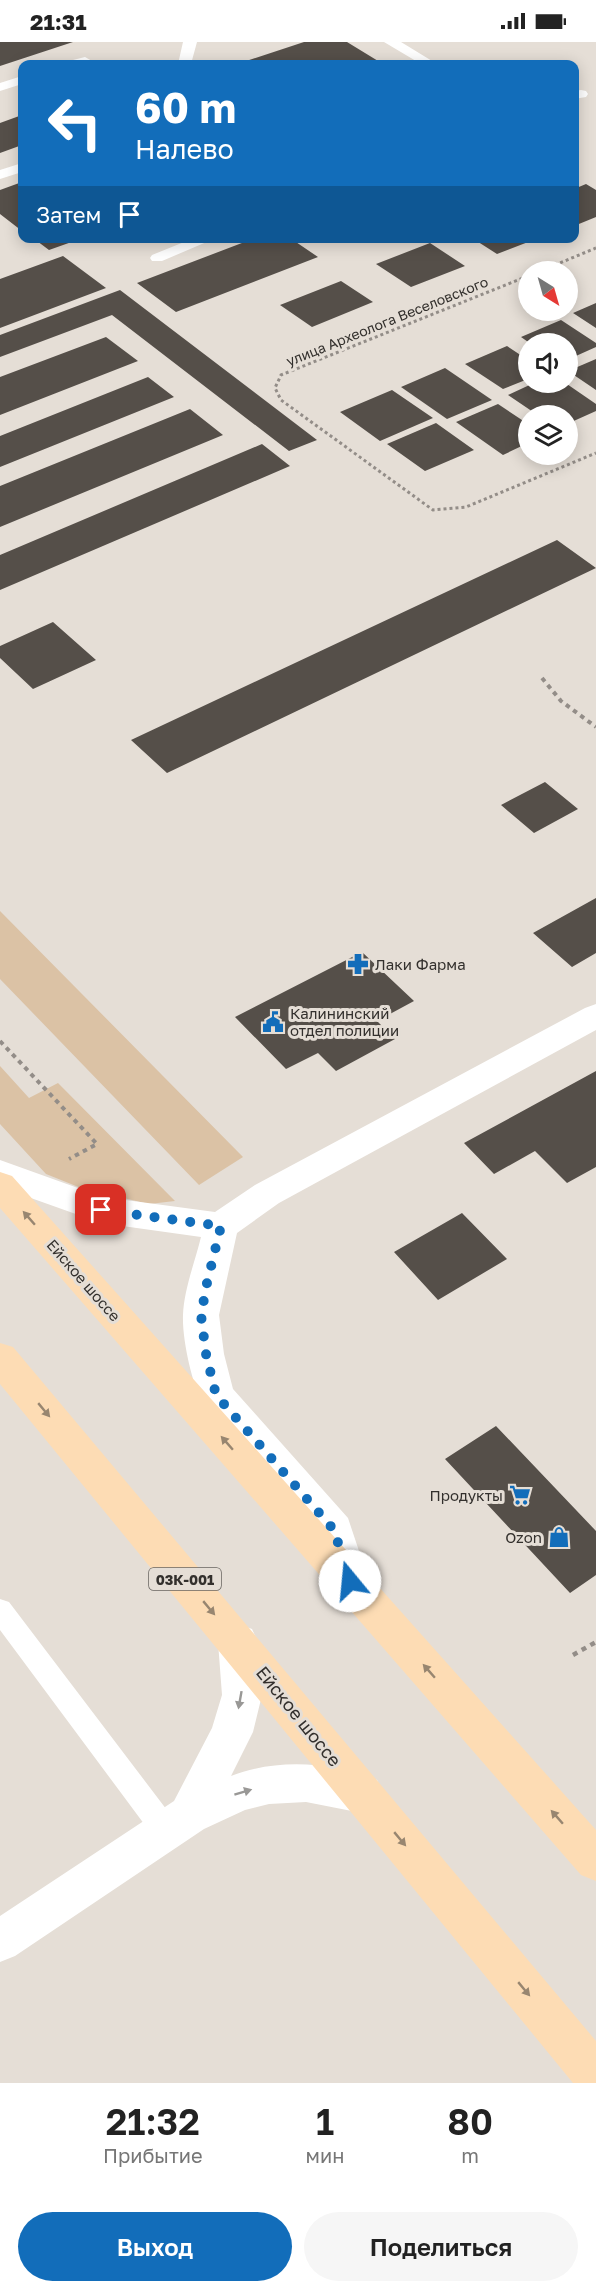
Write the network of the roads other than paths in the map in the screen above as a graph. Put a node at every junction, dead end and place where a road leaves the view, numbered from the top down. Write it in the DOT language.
graph roads {
  1 [pos="190,42"];
  2 [pos="391,42"];
  3 [pos="186,60"];
  4 [pos="423,60"];
  5 [pos="18,81"];
  6 [pos="0,87"];
  7 [pos="18,168"];
  8 [pos="0,175"];
  9 [pos="196,243"];
  10 [pos="157,258"];
  11 [pos="596,1016"];
  12 [pos="0,1173"];
  13 [pos="0,1185"];
  14 [pos="221,1226"];
  15 [pos="0,1358"];
  16 [pos="350,1581"];
  17 [pos="0,1610"];
  18 [pos="238,1642"];
  19 [pos="362,1794"];
  20 [pos="178,1823"];
  21 [pos="596,1861"];
  22 [pos="0,1941"];
  23 [pos="596,2076"];
  1 -- 3 [label="lane"];
  2 -- 4 [label="lane"];
  5 -- 6 [label="lane"];
  7 -- 8 [label="lane"];
  9 -- 10 [label="lane"];
  11 -- 14 [label="street"];
  12 -- 14 [label="street"];
  16 -- 13 [label="main road, Ейское шоссе, one-way"];
  14 -- 16 [label="street"];
  15 -- 18 [label="main road, Ейское шоссе / 03К-001, one-way"];
  21 -- 16 [label="main road, Ейское шоссе, one-way"];
  17 -- 20 [label="lane"];
  18 -- 19 [label="main road, Ейское шоссе / 03К-001"];
  18 -- 20 [label="street, one-way"];
  20 -- 19 [label="street, one-way"];
  19 -- 23 [label="main road, Ейское шоссе / 03К-001, one-way"];
  20 -- 22 [label="street"];
}
